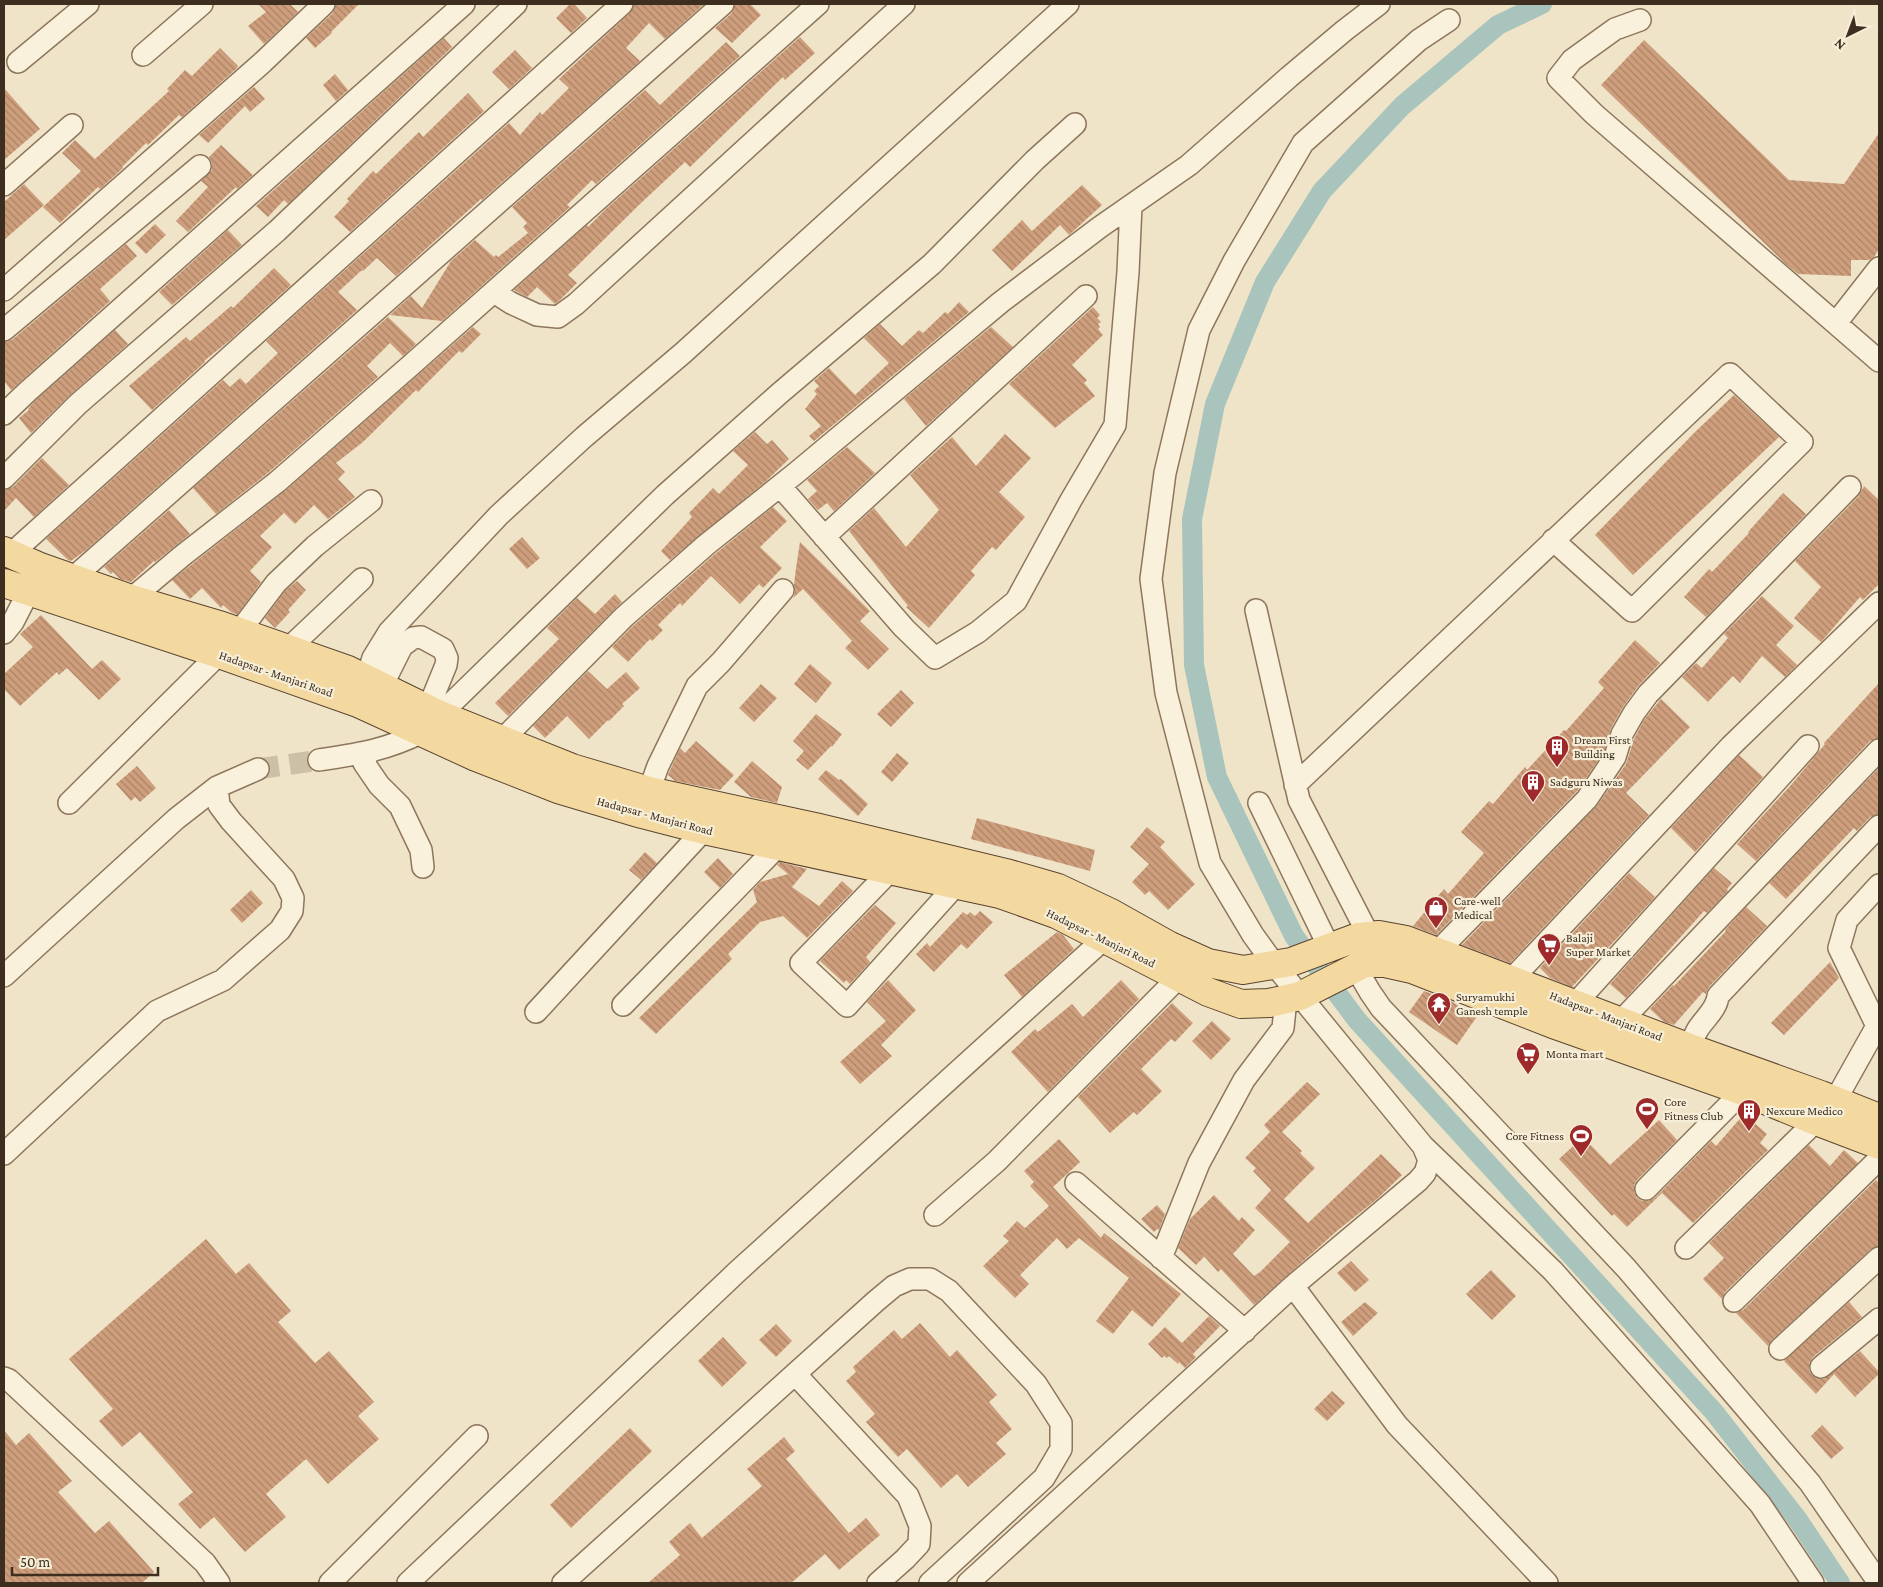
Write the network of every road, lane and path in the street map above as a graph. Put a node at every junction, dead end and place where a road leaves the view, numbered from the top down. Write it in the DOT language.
graph roads {
  1 [pos="88,4"];
  2 [pos="202,4"];
  3 [pos="324,4"];
  4 [pos="464,4"];
  5 [pos="516,4"];
  6 [pos="622,4"];
  7 [pos="723,4"];
  8 [pos="818,4"];
  9 [pos="904,4"];
  10 [pos="1068,4"];
  11 [pos="1378,4"];
  12 [pos="1450,20"];
  13 [pos="1640,20"];
  14 [pos="143,55"];
  15 [pos="18,62"];
  16 [pos="1075,124"];
  17 [pos="72,125"];
  18 [pos="200,166"];
  19 [pos="4,185"];
  20 [pos="1131,206"];
  21 [pos="1879,268"];
  22 [pos="4,290"];
  23 [pos="494,292"];
  24 [pos="1086,296"];
  25 [pos="1836,323"];
  26 [pos="4,330"];
  27 [pos="1879,360"];
  28 [pos="4,414"];
  29 [pos="4,478"];
  30 [pos="780,486"];
  31 [pos="1850,487"];
  32 [pos="371,501"];
  33 [pos="824,537"];
  34 [pos="1554,540"];
  35 [pos="8,552"];
  36 [pos="40,567"];
  37 [pos="74,577"];
  38 [pos="362,579"];
  39 [pos="4,583"];
  40 [pos="783,590"];
  41 [pos="30,592"];
  42 [pos="131,599"];
  43 [pos="1879,603"];
  44 [pos="1256,610"];
  45 [pos="239,632"];
  46 [pos="4,633"];
  47 [pos="288,649"];
  48 [pos="219,654"];
  49 [pos="369,690"];
  50 [pos="430,718"];
  51 [pos="503,739"];
  52 [pos="1808,746"];
  53 [pos="1879,750"];
  54 [pos="368,753"];
  55 [pos="319,760"];
  56 [pos="258,768"];
  57 [pos="1295,785"];
  58 [pos="217,787"];
  59 [pos="649,791"];
  60 [pos="1259,803"];
  61 [pos="69,804"];
  62 [pos="716,806"];
  63 [pos="794,823"];
  64 [pos="1879,826"];
  65 [pos="704,830"];
  66 [pos="777,847"];
  67 [pos="423,867"];
  68 [pos="890,871"];
  69 [pos="956,885"];
  70 [pos="1879,885"];
  71 [pos="1112,928"];
  72 [pos="1369,936"];
  73 [pos="1330,947"];
  74 [pos="1438,951"];
  75 [pos="1282,963"];
  76 [pos="1349,972"];
  77 [pos="4,976"];
  78 [pos="1179,977"];
  79 [pos="1512,979"];
  80 [pos="1299,996"];
  81 [pos="1575,1004"];
  82 [pos="623,1005"];
  83 [pos="536,1012"];
  84 [pos="1621,1021"];
  85 [pos="1878,1026"];
  86 [pos="1675,1056"];
  87 [pos="1743,1091"];
  88 [pos="1832,1099"];
  89 [pos="1879,1118"];
  90 [pos="1816,1122"];
  91 [pos="1879,1145"];
  92 [pos="1423,1146"];
  93 [pos="4,1154"];
  94 [pos="1879,1160"];
  95 [pos="1076,1183"];
  96 [pos="1646,1190"];
  97 [pos="935,1215"];
  98 [pos="1686,1248"];
  99 [pos="1161,1258"];
  100 [pos="1879,1258"];
  101 [pos="1293,1286"];
  102 [pos="1734,1301"];
  103 [pos="1879,1319"];
  104 [pos="1245,1331"];
  105 [pos="1780,1349"];
  106 [pos="1821,1367"];
  107 [pos="796,1375"];
  108 [pos="4,1378"];
  109 [pos="477,1436"];
  110 [pos="218,1583"];
  111 [pos="330,1583"];
  112 [pos="408,1583"];
  113 [pos="564,1583"];
  114 [pos="878,1583"];
  115 [pos="930,1583"];
  116 [pos="968,1583"];
  117 [pos="1547,1583"];
  118 [pos="1813,1583"];
  119 [pos="1879,1583"];
  1 -- 15 [label="street"];
  2 -- 14 [label="street"];
  3 -- 22 [label="street"];
  4 -- 28 [label="street"];
  5 -- 29 [label="street"];
  6 -- 35 [label="street"];
  7 -- 37 [label="street"];
  8 -- 23 [label="street"];
  9 -- 23 [label="street"];
  10 -- 49 [label="street"];
  11 -- 20 [label="street"];
  12 -- 75 [label="street"];
  13 -- 25 [label="street"];
  16 -- 50 [label="street"];
  17 -- 19 [label="street"];
  18 -- 26 [label="street"];
  20 -- 30 [label="street"];
  20 -- 33 [label="street"];
  21 -- 25 [label="street"];
  23 -- 42 [label="street"];
  24 -- 33 [label="street"];
  25 -- 27 [label="street"];
  30 -- 33 [label="street"];
  30 -- 51 [label="street"];
  31 -- 74 [label="street"];
  32 -- 45 [label="street"];
  34 -- 34 [label="street"];
  34 -- 57 [label="street"];
  35 -- 36 [label="main road, Hadapsar - Manjari Road"];
  36 -- 37 [label="main road, Hadapsar - Manjari Road"];
  36 -- 41 [label="street"];
  37 -- 42 [label="main road, Hadapsar - Manjari Road"];
  38 -- 47 [label="street"];
  39 -- 41 [label="main road, Hadapsar - Manjari Road"];
  40 -- 59 [label="street"];
  41 -- 46 [label="street"];
  41 -- 48 [label="main road, Hadapsar - Manjari Road"];
  42 -- 45 [label="main road, Hadapsar - Manjari Road"];
  43 -- 79 [label="street"];
  44 -- 57 [label="street"];
  45 -- 47 [label="main road, Hadapsar - Manjari Road"];
  47 -- 49 [label="main road, Hadapsar - Manjari Road"];
  48 -- 49 [label="main road, Hadapsar - Manjari Road"];
  48 -- 61 [label="street"];
  49 -- 50 [label="main road, Hadapsar - Manjari Road"];
  49 -- 50 [label="street"];
  50 -- 51 [label="main road, Hadapsar - Manjari Road"];
  50 -- 54 [label="street"];
  50 -- 65 [label="main road, Hadapsar - Manjari Road"];
  51 -- 59 [label="main road, Hadapsar - Manjari Road"];
  52 -- 81 [label="street"];
  53 -- 84 [label="street"];
  54 -- 55 [label="street"];
  54 -- 67 [label="street"];
  56 -- 58 [label="street"];
  57 -- 72 [label="street"];
  58 -- 77 [label="street"];
  58 -- 93 [label="street"];
  59 -- 62 [label="main road, Hadapsar - Manjari Road"];
  60 -- 73 [label="street"];
  62 -- 63 [label="main road, Hadapsar - Manjari Road"];
  62 -- 65 [label="street"];
  63 -- 66 [label="street"];
  63 -- 71 [label="main road, Hadapsar - Manjari Road"];
  64 -- 86 [label="street"];
  65 -- 66 [label="main road, Hadapsar - Manjari Road"];
  65 -- 83 [label="street"];
  66 -- 68 [label="main road, Hadapsar - Manjari Road"];
  66 -- 82 [label="street"];
  68 -- 69 [label="main road, Hadapsar - Manjari Road"];
  68 -- 69 [label="street"];
  69 -- 71 [label="main road, Hadapsar - Manjari Road"];
  70 -- 85 [label="street"];
  71 -- 75 [label="main road, Hadapsar - Manjari Road"];
  71 -- 78 [label="main road, Hadapsar - Manjari Road"];
  71 -- 112 [label="street"];
  72 -- 73 [label="main road, Hadapsar - Manjari Road"];
  72 -- 74 [label="main road, Hadapsar - Manjari Road"];
  73 -- 75 [label="main road, Hadapsar - Manjari Road"];
  74 -- 79 [label="main road, Hadapsar - Manjari Road"];
  75 -- 80 [label="street"];
  76 -- 80 [label="main road, Hadapsar - Manjari Road"];
  76 -- 86 [label="main road, Hadapsar - Manjari Road"];
  76 -- 119 [label="street"];
  78 -- 80 [label="main road, Hadapsar - Manjari Road"];
  78 -- 97 [label="street"];
  79 -- 81 [label="main road, Hadapsar - Manjari Road"];
  80 -- 92 [label="street"];
  80 -- 99 [label="street"];
  81 -- 84 [label="main road, Hadapsar - Manjari Road"];
  84 -- 86 [label="main road, Hadapsar - Manjari Road"];
  85 -- 88 [label="street"];
  86 -- 87 [label="main road, Hadapsar - Manjari Road"];
  86 -- 88 [label="main road, Hadapsar - Manjari Road"];
  87 -- 90 [label="main road, Hadapsar - Manjari Road"];
  87 -- 96 [label="street"];
  88 -- 89 [label="main road, Hadapsar - Manjari Road"];
  88 -- 90 [label="street"];
  90 -- 91 [label="main road, Hadapsar - Manjari Road"];
  90 -- 98 [label="street"];
  92 -- 101 [label="street"];
  92 -- 118 [label="street"];
  94 -- 102 [label="street"];
  95 -- 99 [label="street"];
  99 -- 104 [label="street"];
  100 -- 105 [label="street"];
  101 -- 104 [label="street"];
  101 -- 117 [label="street"];
  103 -- 106 [label="street"];
  104 -- 116 [label="street"];
  107 -- 113 [label="street"];
  107 -- 114 [label="street"];
  107 -- 115 [label="street"];
  108 -- 110 [label="street"];
  109 -- 111 [label="street"];
}
